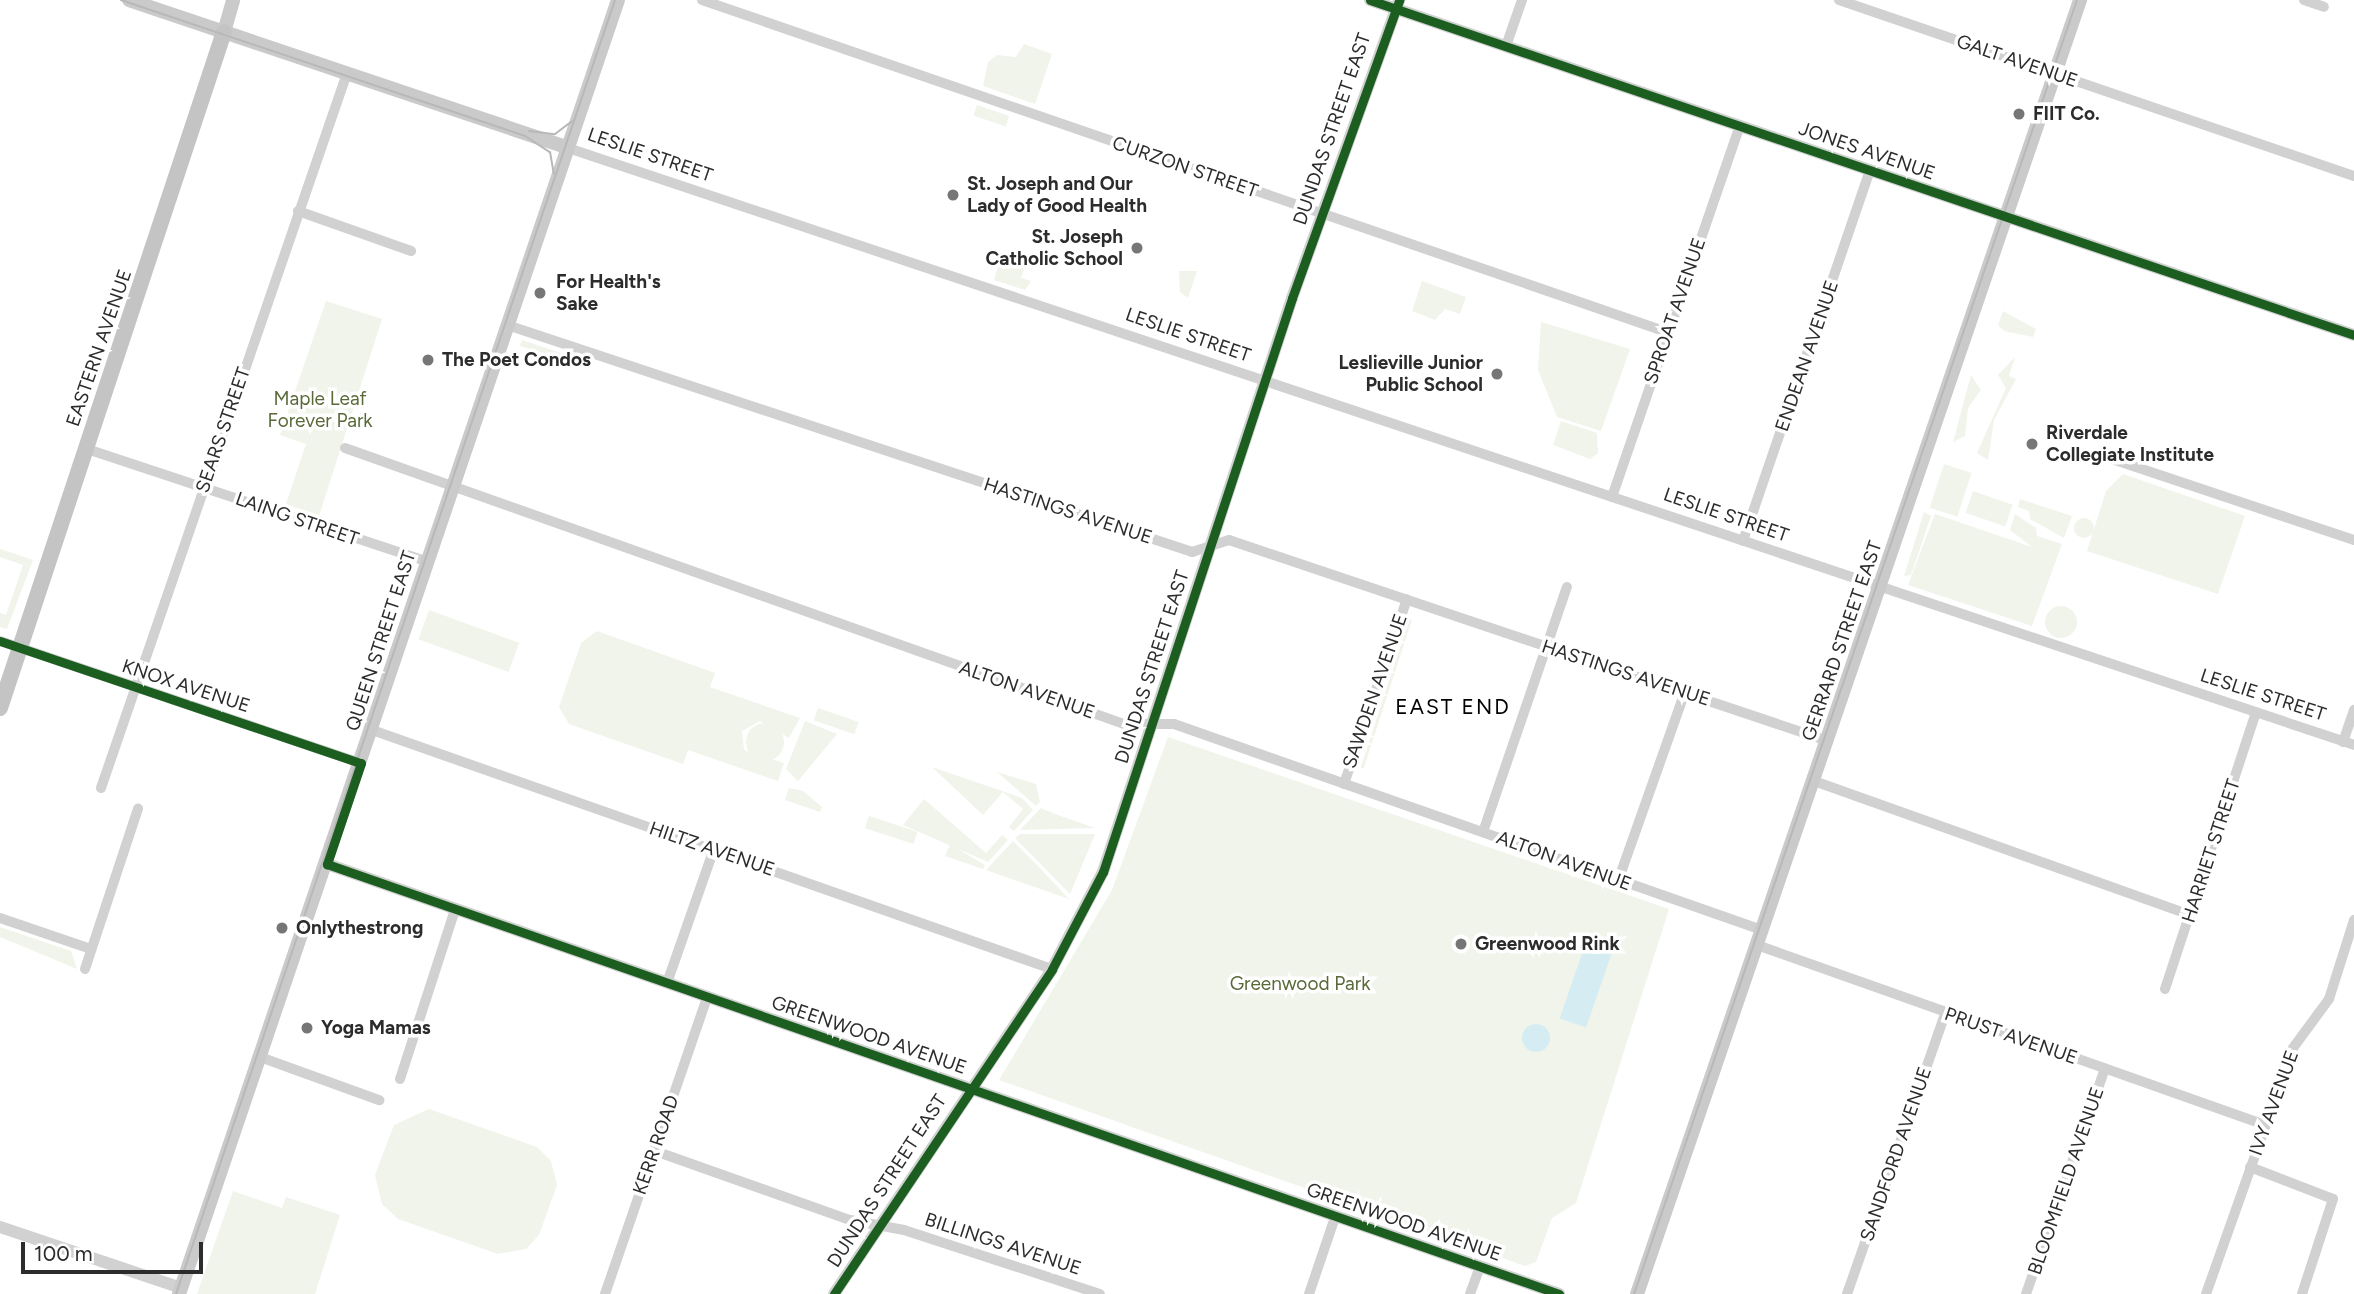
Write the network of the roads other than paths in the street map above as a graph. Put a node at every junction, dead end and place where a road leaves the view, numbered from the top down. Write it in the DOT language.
graph roads {
  1 [pos="129,0"];
  2 [pos="233,0"];
  3 [pos="618,0"];
  4 [pos="702,0"];
  5 [pos="1370,0"];
  6 [pos="1522,0"];
  7 [pos="1839,0"];
  8 [pos="2080,0"];
  9 [pos="2304,0"];
  10 [pos="1397,5"];
  11 [pos="2324,7"];
  12 [pos="224,32"];
  13 [pos="1506,46"];
  14 [pos="347,73"];
  15 [pos="2055,74"];
  16 [pos="1740,126"];
  17 [pos="568,148"];
  18 [pos="1870,171"];
  19 [pos="2354,176"];
  20 [pos="298,211"];
  21 [pos="1321,214"];
  22 [pos="2007,218"];
  23 [pos="411,251"];
  24 [pos="507,325"];
  25 [pos="1667,332"];
  26 [pos="2354,335"];
  27 [pos="1264,381"];
  28 [pos="345,448"];
  29 [pos="87,449"];
  30 [pos="2115,460"];
  31 [pos="204,487"];
  32 [pos="453,488"];
  33 [pos="1612,497"];
  34 [pos="2354,540"];
  35 [pos="1743,541"];
  36 [pos="1210,547"];
  37 [pos="428,562"];
  38 [pos="1567,587"];
  39 [pos="1882,588"];
  40 [pos="1407,599"];
  41 [pos="0,641"];
  42 [pos="1546,646"];
  43 [pos="20,648"];
  44 [pos="135,688"];
  45 [pos="1685,692"];
  46 [pos="0,708"];
  47 [pos="2354,710"];
  48 [pos="2256,713"];
  49 [pos="1151,725"];
  50 [pos="372,730"];
  51 [pos="1828,741"];
  52 [pos="2349,743"];
  53 [pos="360,762"];
  54 [pos="1814,781"];
  55 [pos="1344,784"];
  56 [pos="101,788"];
  57 [pos="138,809"];
  58 [pos="1483,832"];
  59 [pos="713,849"];
  60 [pos="327,864"];
  61 [pos="1618,881"];
  62 [pos="455,910"];
  63 [pos="2190,915"];
  64 [pos="0,918"];
  65 [pos="2354,920"];
  66 [pos="1762,930"];
  67 [pos="1757,945"];
  68 [pos="91,949"];
  69 [pos="85,969"];
  70 [pos="1052,969"];
  71 [pos="667,983"];
  72 [pos="2165,989"];
  73 [pos="707,997"];
  74 [pos="1945,1014"];
  75 [pos="260,1057"];
  76 [pos="2105,1068"];
  77 [pos="400,1079"];
  78 [pos="969,1088"];
  79 [pos="379,1100"];
  80 [pos="2266,1125"];
  81 [pos="655,1151"];
  82 [pos="2250,1167"];
  83 [pos="1335,1217"];
  84 [pos="879,1223"];
  85 [pos="5,1229"];
  86 [pos="1479,1266"];
  87 [pos="181,1291"];
  88 [pos="605,1292"];
  89 [pos="619,1294"];
  90 [pos="834,1294"];
  91 [pos="1100,1294"];
  92 [pos="1309,1294"];
  93 [pos="1470,1294"];
  94 [pos="1559,1294"];
  95 [pos="1637,1294"];
  96 [pos="1847,1294"];
  97 [pos="2026,1294"];
  98 [pos="2206,1294"];
  99 [pos="2302,1294"];
  1 -- 12 [label="main road, LESLIE STREET"];
  2 -- 12 [label="main road, EASTERN AVENUE"];
  3 -- 17 [label="main road, QUEEN STREET EAST"];
  4 -- 21 [label="street, CURZON STREET"];
  5 -- 10 [label="street, JONES AVENUE"];
  6 -- 13 [label="street"];
  7 -- 15 [label="street, GALT AVENUE"];
  8 -- 15 [label="main road, GERRARD STREET EAST"];
  9 -- 11 [label="street"];
  10 -- 13 [label="street, JONES AVENUE"];
  10 -- 21 [label="street, DUNDAS STREET EAST"];
  12 -- 14 [label="main road, LESLIE STREET"];
  12 -- 29 [label="main road, EASTERN AVENUE"];
  13 -- 16 [label="street, JONES AVENUE"];
  14 -- 17 [label="main road, LESLIE STREET"];
  14 -- 20 [label="street, SEARS STREET"];
  15 -- 19 [label="street, GALT AVENUE"];
  15 -- 22 [label="main road, GERRARD STREET EAST"];
  16 -- 18 [label="street, JONES AVENUE"];
  16 -- 25 [label="street, SPROAT AVENUE"];
  17 -- 24 [label="main road, QUEEN STREET EAST"];
  17 -- 27 [label="street, LESLIE STREET"];
  18 -- 22 [label="street, JONES AVENUE"];
  18 -- 35 [label="street, ENDEAN AVENUE"];
  20 -- 23 [label="street"];
  20 -- 31 [label="street, SEARS STREET"];
  21 -- 25 [label="street, CURZON STREET"];
  21 -- 27 [label="street, DUNDAS STREET EAST"];
  22 -- 26 [label="street, JONES AVENUE"];
  22 -- 39 [label="main road, GERRARD STREET EAST"];
  24 -- 32 [label="main road, QUEEN STREET EAST"];
  24 -- 36 [label="street, HASTINGS AVENUE"];
  25 -- 33 [label="street, SPROAT AVENUE"];
  27 -- 33 [label="street, LESLIE STREET"];
  27 -- 36 [label="street, DUNDAS STREET EAST"];
  28 -- 32 [label="street, ALTON AVENUE"];
  29 -- 31 [label="street, LAING STREET"];
  29 -- 43 [label="main road, EASTERN AVENUE"];
  30 -- 34 [label="street"];
  31 -- 37 [label="street, LAING STREET"];
  31 -- 44 [label="street, SEARS STREET"];
  32 -- 37 [label="main road, QUEEN STREET EAST"];
  32 -- 49 [label="street, ALTON AVENUE"];
  33 -- 35 [label="street, LESLIE STREET"];
  35 -- 39 [label="street, LESLIE STREET"];
  36 -- 40 [label="street, HASTINGS AVENUE"];
  36 -- 49 [label="street, DUNDAS STREET EAST"];
  37 -- 50 [label="main road, QUEEN STREET EAST"];
  38 -- 42 [label="street"];
  39 -- 48 [label="street, LESLIE STREET"];
  39 -- 51 [label="main road, GERRARD STREET EAST"];
  40 -- 42 [label="street, HASTINGS AVENUE"];
  40 -- 55 [label="street, SAWDEN AVENUE"];
  41 -- 43 [label="street, KNOX AVENUE"];
  42 -- 45 [label="street, HASTINGS AVENUE"];
  42 -- 58 [label="street"];
  43 -- 44 [label="street, KNOX AVENUE"];
  43 -- 46 [label="main road, EASTERN AVENUE"];
  44 -- 53 [label="street, KNOX AVENUE"];
  44 -- 56 [label="street, SEARS STREET"];
  45 -- 51 [label="street, HASTINGS AVENUE"];
  45 -- 61 [label="street"];
  47 -- 52 [label="street"];
  48 -- 52 [label="street, LESLIE STREET"];
  48 -- 63 [label="street, HARRIET STREET"];
  49 -- 55 [label="street, ALTON AVENUE"];
  49 -- 70 [label="street, DUNDAS STREET EAST"];
  50 -- 53 [label="main road, QUEEN STREET EAST"];
  50 -- 59 [label="street, HILTZ AVENUE"];
  51 -- 54 [label="main road, GERRARD STREET EAST"];
  53 -- 60 [label="main road, QUEEN STREET EAST"];
  54 -- 63 [label="street"];
  54 -- 66 [label="main road, GERRARD STREET EAST"];
  55 -- 58 [label="street, ALTON AVENUE"];
  57 -- 68 [label="street"];
  58 -- 61 [label="street, ALTON AVENUE"];
  59 -- 70 [label="street, HILTZ AVENUE"];
  59 -- 71 [label="street"];
  60 -- 62 [label="street, GREENWOOD AVENUE"];
  60 -- 75 [label="main road, QUEEN STREET EAST"];
  61 -- 66 [label="street, ALTON AVENUE"];
  62 -- 71 [label="street, GREENWOOD AVENUE"];
  62 -- 77 [label="street"];
  63 -- 72 [label="street, HARRIET STREET"];
  64 -- 68 [label="street"];
  65 -- 80 [label="street, IVY AVENUE"];
  66 -- 67 [label="main road, GERRARD STREET EAST"];
  67 -- 74 [label="street, PRUST AVENUE"];
  67 -- 95 [label="main road, GERRARD STREET EAST"];
  68 -- 69 [label="street"];
  70 -- 78 [label="street, DUNDAS STREET EAST"];
  71 -- 73 [label="street, GREENWOOD AVENUE"];
  73 -- 78 [label="street, GREENWOOD AVENUE"];
  73 -- 81 [label="street, KERR ROAD"];
  74 -- 76 [label="street, PRUST AVENUE"];
  74 -- 96 [label="street, SANDFORD AVENUE"];
  75 -- 79 [label="street"];
  75 -- 87 [label="main road, QUEEN STREET EAST"];
  76 -- 80 [label="street, PRUST AVENUE"];
  76 -- 97 [label="street, BLOOMFIELD AVENUE"];
  78 -- 83 [label="street, GREENWOOD AVENUE"];
  78 -- 84 [label="street, DUNDAS STREET EAST"];
  80 -- 82 [label="street, IVY AVENUE"];
  81 -- 84 [label="street, BILLINGS AVENUE"];
  81 -- 88 [label="street, KERR ROAD"];
  82 -- 98 [label="street, IVY AVENUE"];
  82 -- 99 [label="street"];
  83 -- 86 [label="street, GREENWOOD AVENUE"];
  83 -- 92 [label="street"];
  84 -- 90 [label="street, DUNDAS STREET EAST"];
  84 -- 91 [label="street, BILLINGS AVENUE"];
  85 -- 87 [label="street"];
  86 -- 93 [label="street"];
  86 -- 94 [label="street, GREENWOOD AVENUE"];
  88 -- 89 [label="street"];
}
